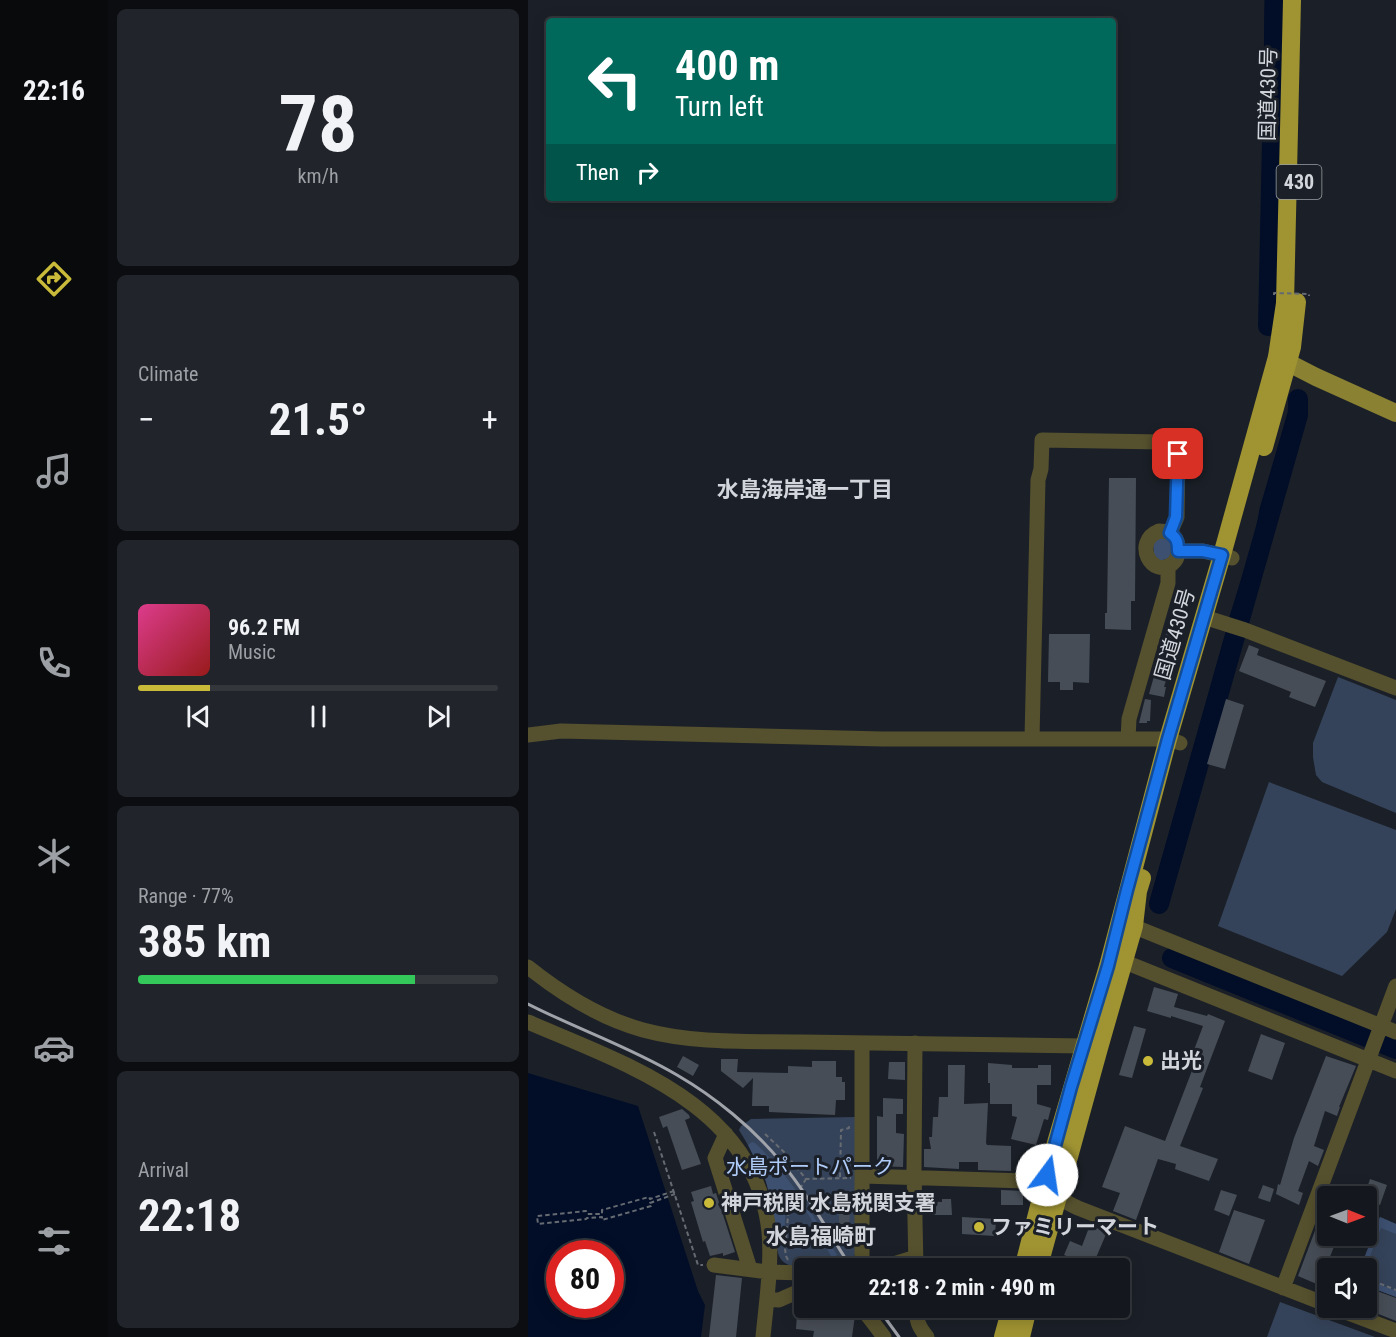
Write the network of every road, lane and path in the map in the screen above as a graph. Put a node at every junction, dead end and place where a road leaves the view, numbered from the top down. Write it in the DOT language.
graph roads {
  1 [pos="1292,0"];
  2 [pos="1302,0"];
  3 [pos="1274,295"];
  4 [pos="1309,296"];
  5 [pos="1282,360"];
  6 [pos="1396,413"];
  7 [pos="1170,533"];
  8 [pos="1178,551"];
  9 [pos="1227,556"];
  10 [pos="1168,566"];
  11 [pos="1215,620"];
  12 [pos="1396,688"];
  13 [pos="528,735"];
  14 [pos="1032,739"];
  15 [pos="1128,739"];
  16 [pos="1174,741"];
  17 [pos="1126,924"];
  18 [pos="1117,958"];
  19 [pos="528,967"];
  20 [pos="1396,986"];
  21 [pos="528,1022"];
  22 [pos="1379,1041"];
  23 [pos="862,1043"];
  24 [pos="915,1043"];
  25 [pos="1091,1047"];
  26 [pos="1396,1071"];
  27 [pos="849,1118"];
  28 [pos="654,1132"];
  29 [pos="726,1134"];
  30 [pos="765,1134"];
  31 [pos="855,1177"];
  32 [pos="915,1177"];
  33 [pos="840,1178"];
  34 [pos="806,1179"];
  35 [pos="674,1192"];
  36 [pos="1051,1193"];
  37 [pos="861,1258"];
  38 [pos="916,1258"];
  39 [pos="1027,1258"];
  40 [pos="1040,1258"];
  41 [pos="706,1265"];
  42 [pos="794,1265"];
  43 [pos="750,1269"];
  44 [pos="794,1270"];
  45 [pos="768,1272"];
  46 [pos="1377,1282"];
  47 [pos="1283,1288"];
  48 [pos="1396,1290"];
  49 [pos="794,1293"];
  50 [pos="766,1299"];
  51 [pos="1317,1301"];
  52 [pos="870,1318"];
  53 [pos="916,1318"];
  54 [pos="1008,1318"];
  55 [pos="1026,1318"];
  56 [pos="1362,1318"];
  57 [pos="1396,1331"];
  58 [pos="918,1334"];
  59 [pos="763,1337"];
  60 [pos="884,1337"];
  61 [pos="1002,1337"];
  62 [pos="1021,1337"];
  1 -- 5 [label="highway, 国道430号 / 430"];
  2 -- 5 [label="highway, 国道430号 / 430"];
  3 -- 4 [label="path, bridge"];
  5 -- 6 [label="main road"];
  5 -- 9 [label="highway, 国道430号 / 430"];
  7 -- 8 [label="street"];
  7 -- 10 [label="street"];
  7 -- 14 [label="street"];
  8 -- 9 [label="street"];
  8 -- 10 [label="street"];
  9 -- 11 [label="highway, 国道430号 / 430"];
  10 -- 15 [label="street"];
  11 -- 12 [label="street"];
  11 -- 16 [label="highway, 国道430号 / 430"];
  13 -- 14 [label="street"];
  14 -- 15 [label="street"];
  15 -- 16 [label="street"];
  16 -- 17 [label="highway, 国道430号 / 430"];
  17 -- 18 [label="highway, 国道430号 / 430"];
  17 -- 22 [label="street"];
  18 -- 22 [label="street"];
  18 -- 25 [label="highway, 国道430号 / 430"];
  19 -- 23 [label="street"];
  20 -- 22 [label="street"];
  21 -- 29 [label="street"];
  22 -- 26 [label="street"];
  22 -- 47 [label="street"];
  23 -- 24 [label="street"];
  23 -- 31 [label="street"];
  24 -- 25 [label="street"];
  24 -- 32 [label="street"];
  25 -- 36 [label="highway, 国道430号 / 430"];
  27 -- 33 [label="path"];
  28 -- 35 [label="path"];
  29 -- 43 [label="street"];
  29 -- 45 [label="street"];
  30 -- 34 [label="path"];
  31 -- 32 [label="street"];
  31 -- 33 [label="path"];
  31 -- 37 [label="street"];
  32 -- 36 [label="street"];
  32 -- 38 [label="street"];
  33 -- 34 [label="path"];
  34 -- 42 [label="path"];
  35 -- 35 [label="path"];
  35 -- 41 [label="path"];
  36 -- 39 [label="highway, 国道430号 / 430"];
  36 -- 40 [label="highway, 国道430号 / 430"];
  36 -- 47 [label="street"];
  41 -- 43 [label="street"];
  43 -- 45 [label="street"];
  44 -- 45 [label="street"];
  45 -- 50 [label="street"];
  46 -- 48 [label="path"];
  47 -- 51 [label="street"];
  49 -- 50 [label="street"];
  50 -- 59 [label="street"];
  52 -- 60 [label="street"];
  53 -- 58 [label="street"];
  54 -- 61 [label="highway"];
  55 -- 62 [label="highway"];
  56 -- 57 [label="street"];
}
